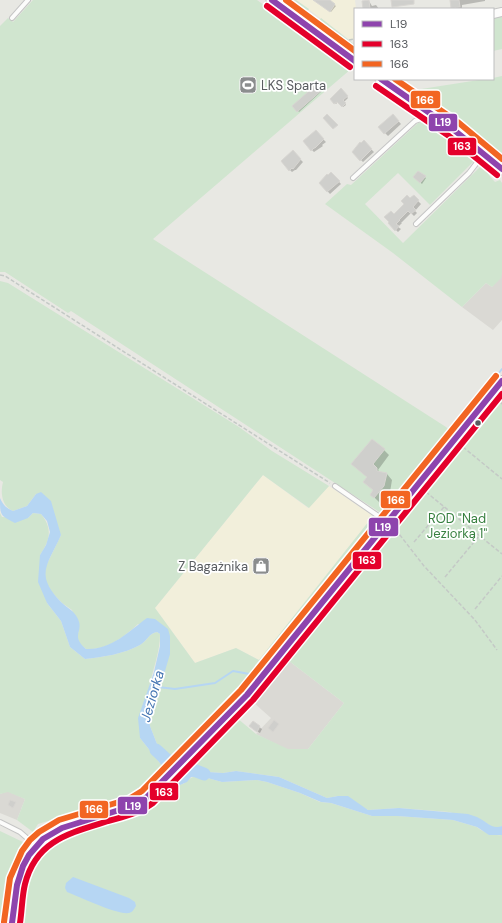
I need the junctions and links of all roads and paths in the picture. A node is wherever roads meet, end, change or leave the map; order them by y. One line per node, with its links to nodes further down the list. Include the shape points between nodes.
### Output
1 (28, 0): 3 (lane)
2 (272, 0): 6 (main road)
3 (12, 18)
4 (354, 39): 5 (path)
5 (337, 42)
6 (354, 59)
7 (382, 80): 8 (main road)
8 (432, 115): 9 (main road); 11 (lane, via 415,121)
9 (484, 154): 10 (main road); 12 (lane, via 469,173)
10 (502, 169)
11 (354, 178)
12 (416, 224)
13 (0, 276): 19 (path, via 4,276)
14 (502, 380): 22 (street)
15 (500, 402): 16 (path)
16 (502, 404)
17 (463, 447): 18 (path)
18 (502, 479)
19 (335, 486): 22 (lane)
20 (426, 492): 21 (path)
21 (444, 507): 24 (path); 25 (path)
22 (388, 522): 32 (street, via 257,683 147,797 135,804 57,829)
23 (396, 530): 30 (path, via 427,570 475,620)
24 (479, 536): 26 (path); 27 (path)
25 (414, 542)
26 (502, 554)
27 (445, 576)
28 (502, 576): 29 (path)
29 (475, 609)
30 (497, 650)
31 (0, 822): 32 (lane, via 20,832)
32 (36, 846): 33 (street, via 18,882)
33 (12, 923)

